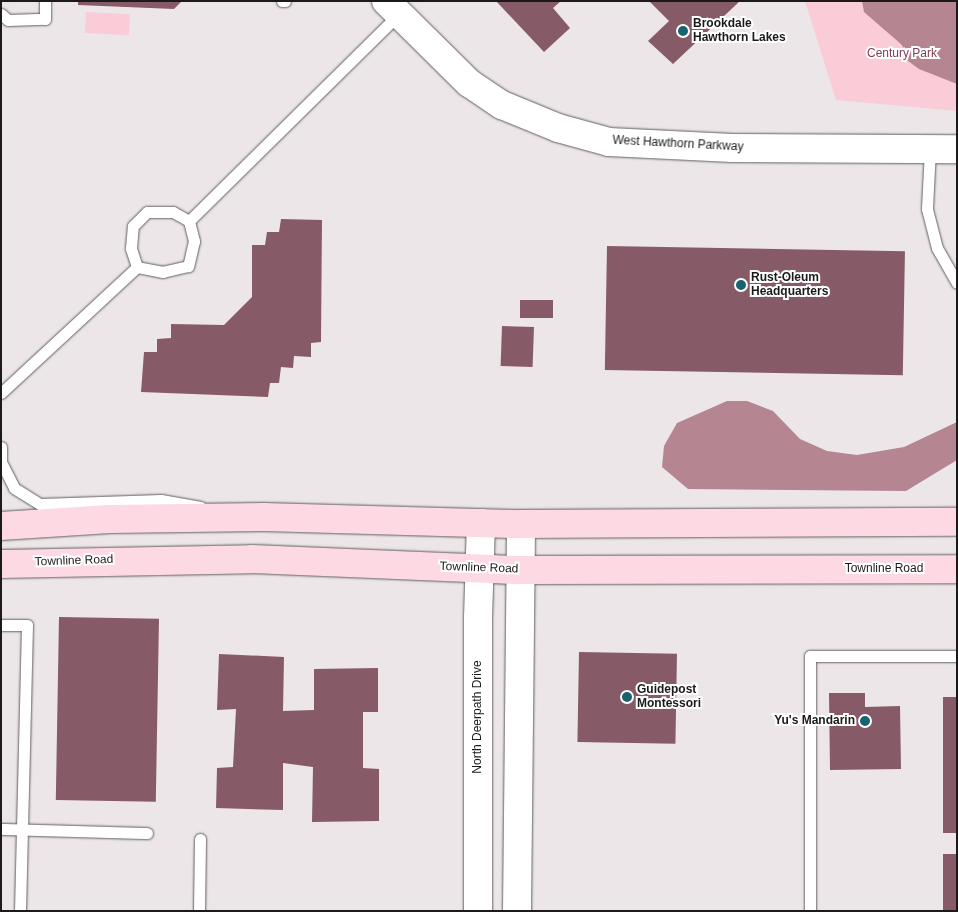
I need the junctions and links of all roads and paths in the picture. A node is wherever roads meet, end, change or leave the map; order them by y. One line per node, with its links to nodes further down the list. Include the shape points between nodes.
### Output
1 (45, 1): 3 (lane, via 45,19 8,20)
2 (393, 8): 4 (street, West Hawthorn Parkway, via 469,83 502,104 558,128 609,142 732,148); 6 (lane)
3 (1, 14)
4 (930, 149): 5 (street, West Hawthorn Parkway); 8 (lane, via 927,209 937,248)
5 (957, 149)
6 (190, 221): 7 (lane, via 194,241 188,266 163,272); 7 (lane, via 173,212 147,212 133,226 131,248)
7 (137, 267): 9 (lane)
8 (957, 283)
9 (1, 393)
10 (1, 447): 11 (lane, via 2,462 14,488 40,504 161,500)
11 (264, 517): 13 (main road); 15 (main road)
12 (957, 522): 14 (main road)
13 (481, 523): 14 (main road); 17 (street, North Deerpath Drive)
14 (521, 524): 19 (street)
15 (1, 526)
16 (1, 564): 17 (main road, Townline Road, via 252,558)
17 (480, 568): 19 (main road, Townline Road); 28 (street, North Deerpath Drive)
18 (957, 569): 19 (main road, Townline Road)
19 (519, 570): 29 (street)
20 (1, 625): 23 (lane, via 27,625)
21 (957, 656): 30 (lane, via 810,656)
22 (1, 830): 23 (lane)
23 (22, 830): 24 (lane); 26 (lane)
24 (147, 833)
25 (200, 839): 27 (lane)
26 (20, 911)
27 (199, 911)
28 (478, 911)
29 (517, 911)
30 (810, 911)

